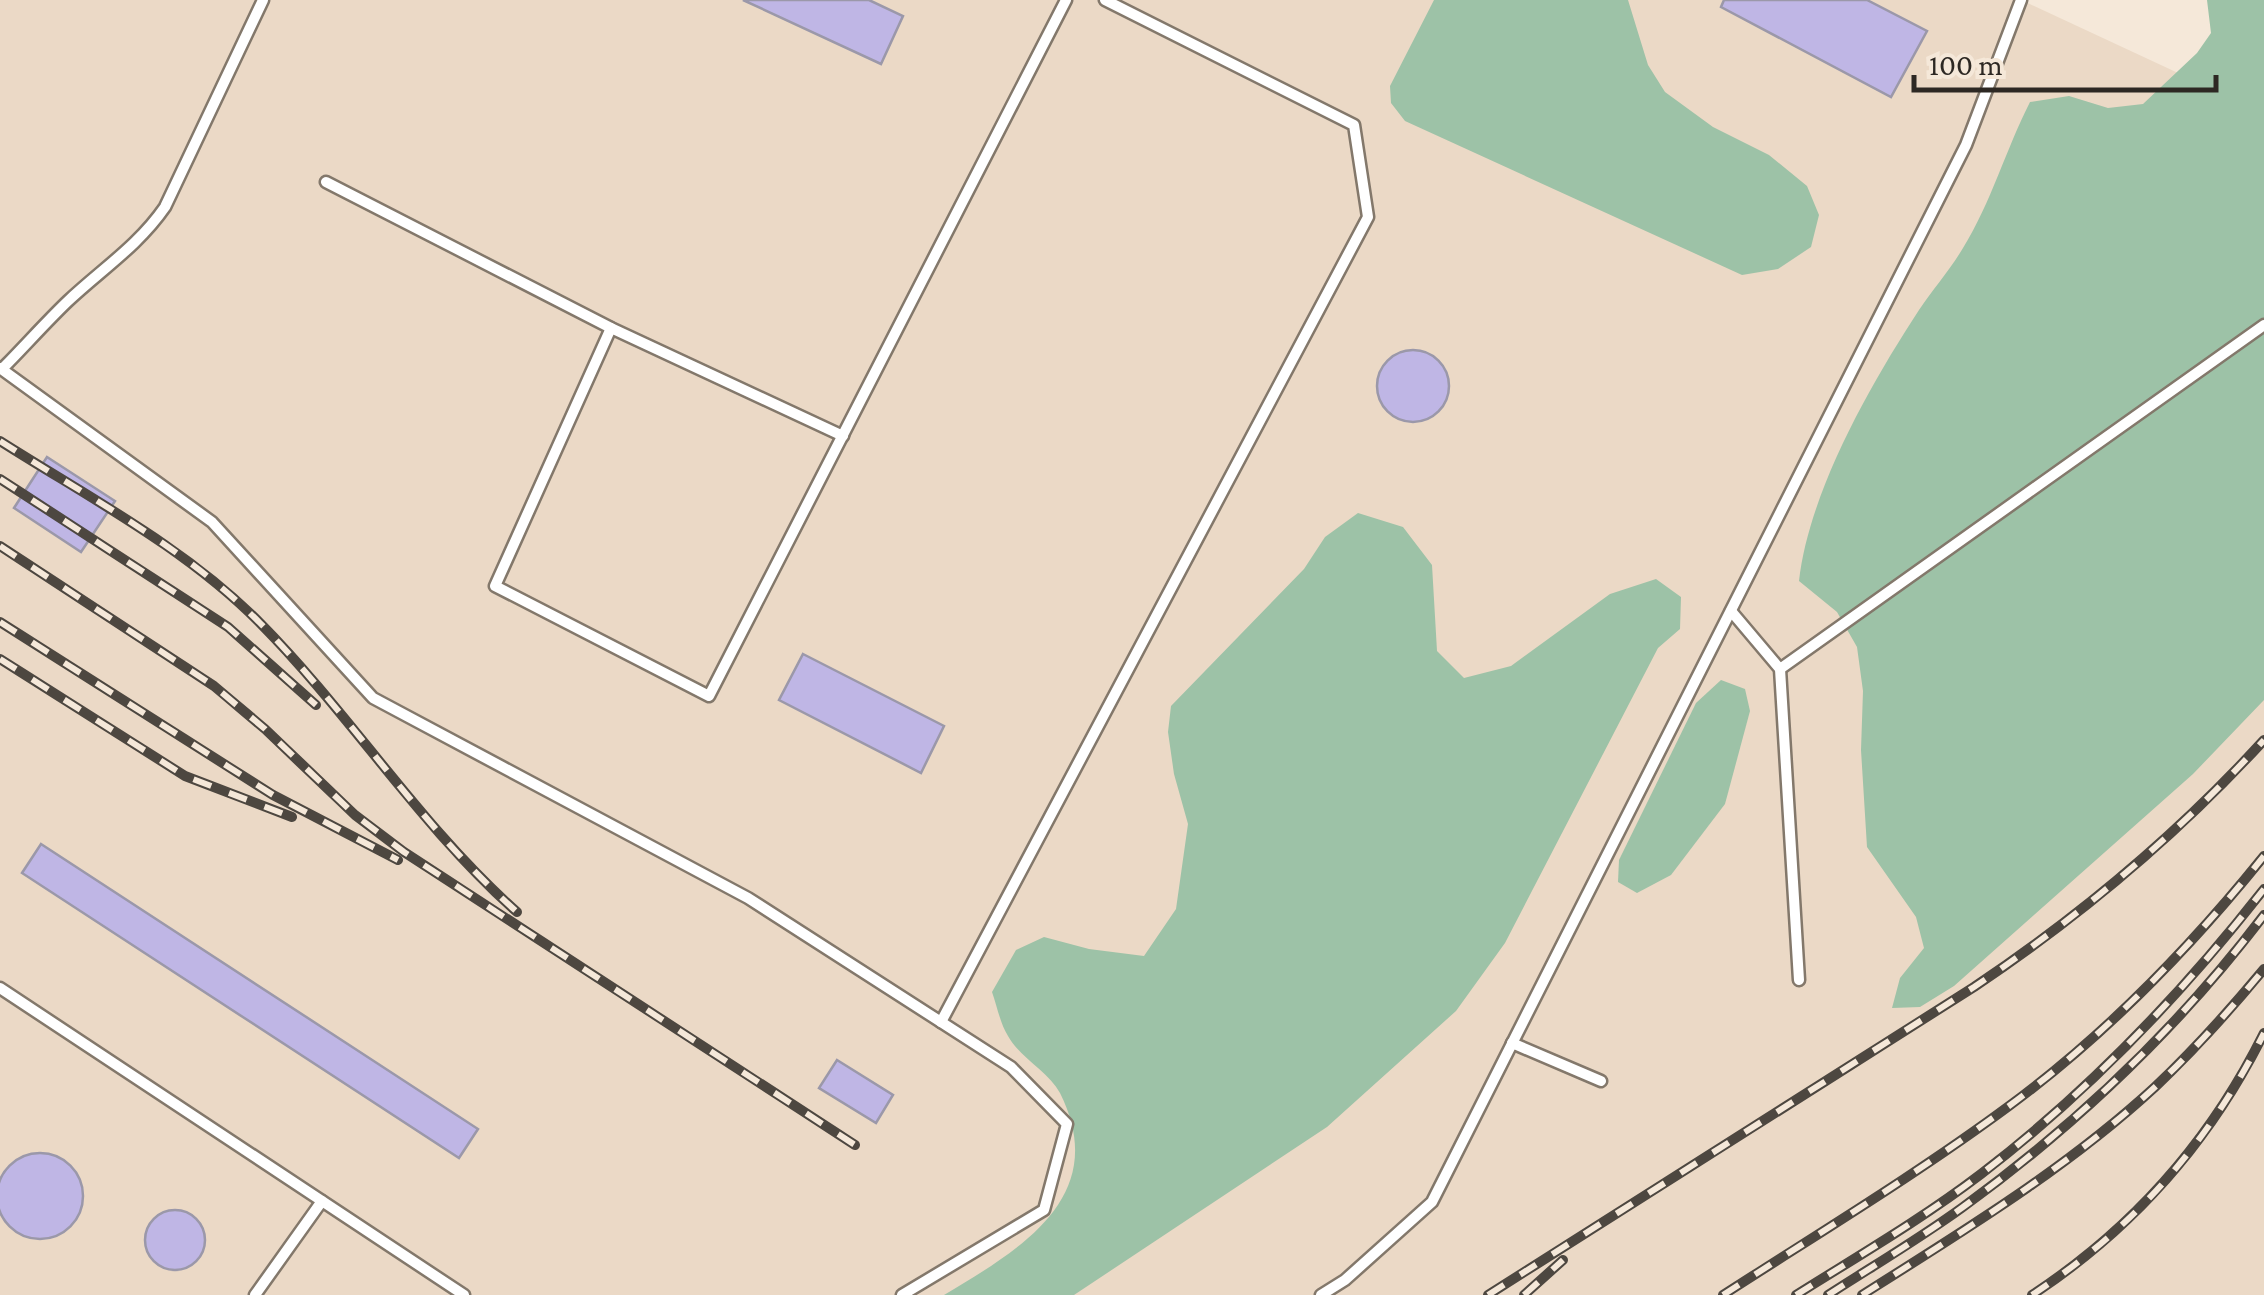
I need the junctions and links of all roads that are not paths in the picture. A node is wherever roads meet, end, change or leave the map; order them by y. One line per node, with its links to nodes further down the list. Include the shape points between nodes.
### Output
1 (262, 0): 8 (lane, via 152,225)
2 (1066, 0): 9 (lane)
3 (1105, 0): 14 (lane, via 1354,125 1368,217)
4 (2020, 0): 10 (lane, via 1966,145)
5 (326, 182): 7 (lane)
6 (2264, 325): 11 (lane)
7 (611, 328): 9 (lane); 9 (lane, via 496,586 710,696)
8 (1, 369): 14 (lane, via 212,522 374,698 748,898)
9 (843, 436)
10 (1730, 611): 11 (lane); 15 (lane)
11 (1780, 669): 12 (lane)
12 (1799, 980)
13 (0, 988): 17 (lane)
14 (941, 1022): 20 (lane, via 1010,1067 1067,1124 1044,1210)
15 (1512, 1043): 16 (lane); 21 (lane, via 1432,1202)
16 (1602, 1082)
17 (322, 1201): 18 (lane); 19 (lane)
18 (255, 1295)
19 (464, 1295)
20 (902, 1295)
21 (1322, 1295)

